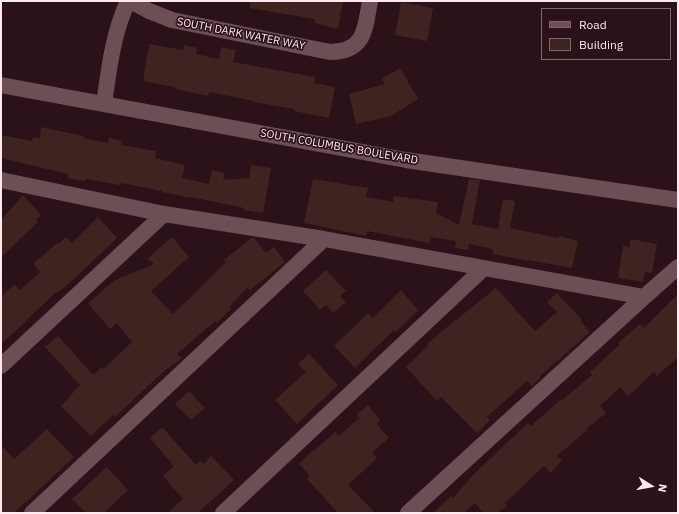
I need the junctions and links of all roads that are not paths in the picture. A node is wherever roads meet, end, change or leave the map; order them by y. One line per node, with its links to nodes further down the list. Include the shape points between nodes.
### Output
1 (130, 1): 2 (street, SOUTH DARK WATER WAY, via 172,20 330,52 357,51 366,25); 4 (street, via 115,38)
2 (370, 1)
3 (1, 85): 4 (street, SOUTH COLUMBUS BOULEVARD)
4 (104, 104): 6 (street, SOUTH COLUMBUS BOULEVARD, via 406,160)
5 (1, 180): 7 (street)
6 (678, 200)
7 (164, 214): 8 (street); 12 (street)
8 (324, 239): 10 (street); 13 (street)
9 (678, 267): 11 (street)
10 (484, 268): 11 (street); 14 (street)
11 (644, 297): 15 (street)
12 (1, 366)
13 (36, 511)
14 (223, 513)
15 (408, 513)

